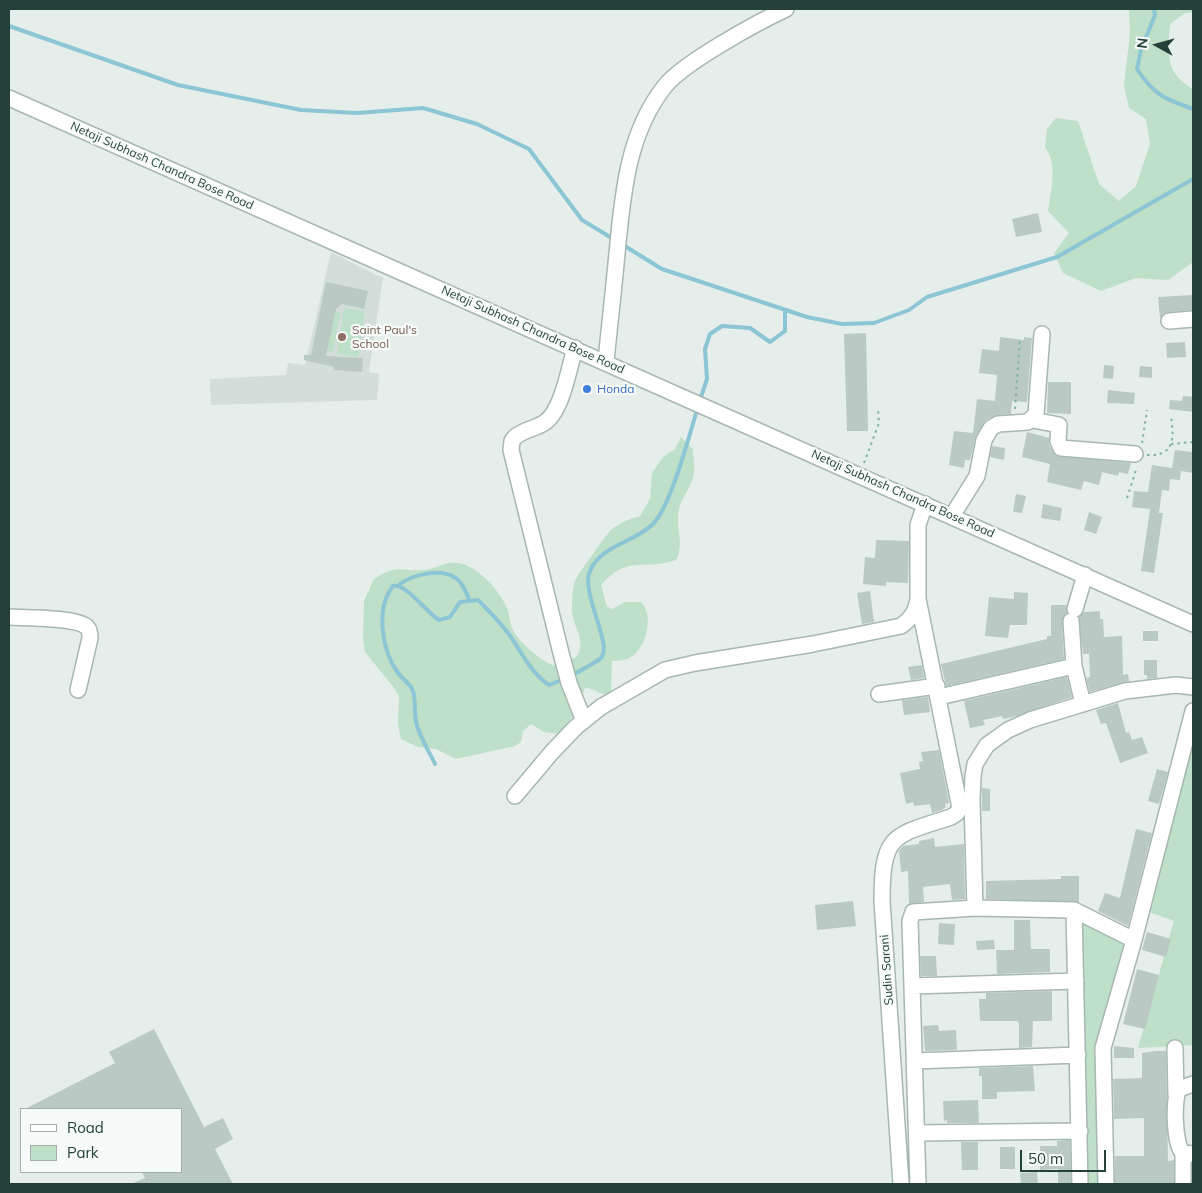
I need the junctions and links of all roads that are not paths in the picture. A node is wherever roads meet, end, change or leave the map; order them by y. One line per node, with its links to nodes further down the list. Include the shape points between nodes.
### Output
1 (786, 9): 7 (street, via 680,71 665,86 637,138 621,216)
2 (9, 98): 6 (street, Netaji Subhash Chandra Bose Road)
3 (1193, 319): 4 (street)
4 (1169, 321)
5 (1042, 334): 8 (street, via 1038,403)
6 (575, 348): 7 (street, Netaji Subhash Chandra Bose Road); 25 (street, via 555,411 545,423 515,436 511,450 568,676)
7 (606, 362): 10 (street, Netaji Subhash Chandra Bose Road)
8 (1033, 420): 9 (street, via 1059,425 1061,448); 11 (street, via 998,424 991,428 984,440 977,476)
9 (1135, 454)
10 (925, 504): 11 (street, Netaji Subhash Chandra Bose Road); 13 (street, via 918,525)
11 (952, 516): 12 (street, Netaji Subhash Chandra Bose Road)
12 (1085, 575): 16 (street, Netaji Subhash Chandra Bose Road); 18 (street, via 1073,615)
13 (918, 599): 15 (street); 17 (street, via 916,610)
14 (9, 617): 20 (street, via 86,626 90,638)
15 (923, 622): 17 (street); 21 (street)
16 (1193, 624)
17 (901, 626): 25 (street, via 665,670 601,707)
18 (1074, 666): 21 (street); 23 (street)
19 (1193, 687): 23 (street, via 1176,685 1125,691)
20 (78, 690)
21 (938, 692): 22 (street); 41 (street, Sudin Sarani, via 959,810 954,816 900,834 887,851 884,864 882,901)
22 (879, 694)
23 (1083, 704): 27 (street, via 1008,730 980,753 973,776 972,800)
24 (1193, 711): 29 (street)
25 (584, 721): 26 (street, via 552,752)
26 (515, 796)
27 (975, 908): 28 (street); 31 (street, via 913,912 910,921)
28 (1074, 910): 29 (street); 30 (street)
29 (1134, 940): 44 (street, via 1103,1048)
30 (1076, 981): 31 (street); 33 (street)
31 (912, 986): 34 (street)
32 (1175, 1048): 36 (street, via 1169,1069)
33 (1078, 1055): 34 (street); 37 (street)
34 (915, 1061): 38 (street)
35 (1193, 1084): 36 (street, via 1182,1086)
36 (1172, 1101): 39 (street, via 1170,1138)
37 (1080, 1131): 38 (street); 43 (street)
38 (917, 1133): 42 (street)
39 (1188, 1153): 40 (street)
40 (1180, 1179)
41 (902, 1184)
42 (918, 1184)
43 (1080, 1184)
44 (1106, 1184)

